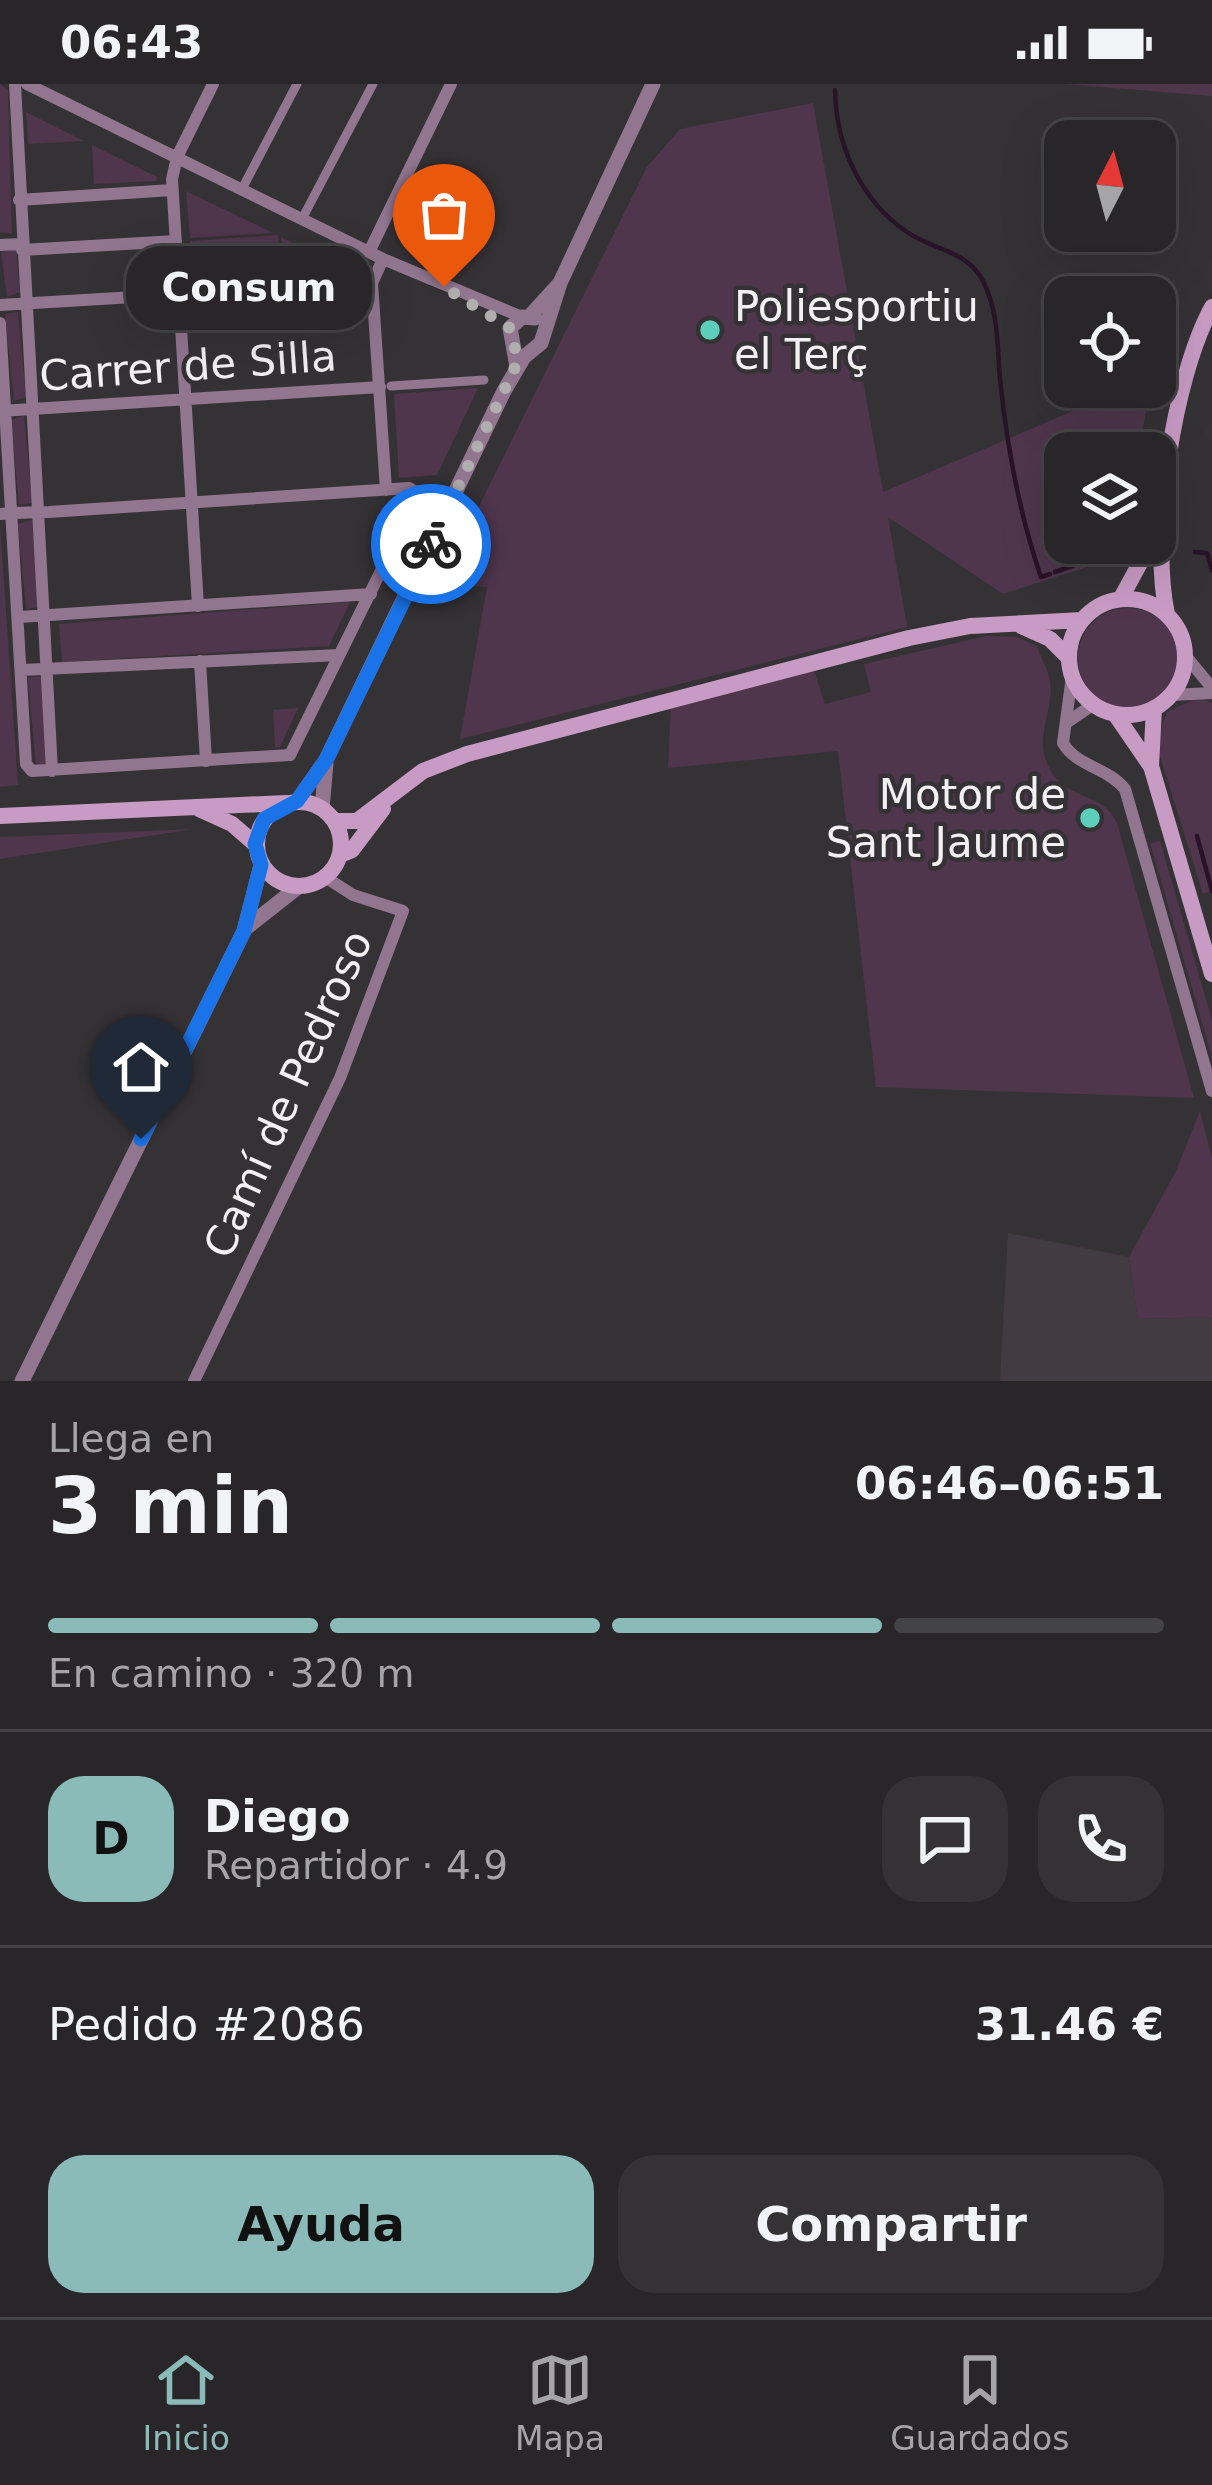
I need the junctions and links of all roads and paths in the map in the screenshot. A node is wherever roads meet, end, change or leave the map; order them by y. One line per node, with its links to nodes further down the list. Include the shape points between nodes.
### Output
1 (15, 84): 11 (street)
2 (27, 84): 8 (street)
3 (213, 84): 8 (street)
4 (297, 84): 10 (street)
5 (373, 84): 12 (street)
6 (451, 84): 16 (street)
7 (653, 84): 19 (street)
8 (177, 157): 9 (street); 10 (street)
9 (172, 190): 11 (street); 13 (street)
10 (242, 190): 12 (street)
11 (20, 200): 15 (street)
12 (302, 219): 16 (street)
13 (176, 241): 15 (street); 20 (street)
14 (0, 245): 15 (street)
15 (22, 247): 21 (street)
16 (369, 252): 17 (street)
17 (383, 259): 18 (street); 24 (street)
18 (372, 283): 20 (street); 30 (street)
19 (560, 283): 24 (street); 26 (street)
20 (179, 293): 21 (street); 31 (street)
21 (25, 303): 22 (street); 32 (street)
22 (0, 305)
23 (1212, 307): 34 (main road, via 1189,362)
24 (520, 320): 26 (street, via 538,320); 27 (street)
25 (0, 323): 33 (street)
26 (540, 340): 27 (street); 28 (street)
27 (517, 347): 28 (street)
28 (514, 376): 61 (street)
29 (484, 380): 30 (street, Carrer de Silla)
30 (386, 387): 31 (street, Carrer de Silla); 35 (street)
31 (186, 400): 32 (street, Carrer de Silla); 36 (street)
32 (32, 410): 33 (street, Carrer de Silla); 37 (street)
33 (3, 411): 38 (street)
34 (1176, 432)
35 (386, 490): 36 (street); 41 (street, via 414,489 418,497)
36 (192, 503): 37 (street); 43 (street)
37 (38, 512): 38 (street); 45 (street)
38 (7, 514): 46 (street)
39 (1140, 564): 42 (main road)
40 (1162, 564): 44 (main road)
41 (371, 594): 43 (street); 49 (street)
42 (1121, 598): 44 (main road); 47 (main road)
43 (198, 606): 45 (street)
44 (1167, 614): 50 (main road)
45 (45, 616): 46 (street); 53 (street)
46 (19, 617): 54 (street)
47 (1082, 620): 48 (main road); 52 (main road)
48 (1004, 624): 52 (main road, via 1042,634); 65 (main road, via 909,638 467,754 423,770)
49 (340, 655): 51 (street); 62 (street, via 293,751)
50 (1185, 655): 55 (street); 56 (main road)
51 (200, 661): 53 (street); 62 (street)
52 (1071, 667): 57 (main road); 60 (street)
53 (48, 668): 54 (street); 64 (street)
54 (22, 670): 64 (street, via 26,764)
55 (1212, 691): 56 (street)
56 (1172, 694): 58 (main road)
57 (1094, 704): 59 (main road); 60 (street)
58 (1154, 708): 59 (main road); 63 (main road)
59 (1115, 714): 63 (main road)
60 (1065, 724): 77 (street, via 1067,751 1126,789)
61 (326, 760): 66 (street); 68 (street)
62 (206, 761): 64 (street)
63 (1150, 766): 76 (main road)
64 (52, 771)
65 (392, 796): 68 (main road, via 357,821); 71 (main road)
66 (291, 802): 67 (main road); 68 (main road); 70 (main road, via 264,819)
67 (192, 807): 69 (main road); 70 (main road)
68 (328, 815): 71 (main road)
69 (0, 816)
70 (255, 844): 72 (main road)
71 (340, 855): 73 (main road)
72 (261, 865): 74 (main road); 75 (street)
73 (325, 877): 74 (main road); 79 (street, Camí de Pedroso, via 353,896 403,911 340,1078)
74 (298, 886): 75 (street)
75 (244, 931): 78 (street)
76 (1212, 974)
77 (1212, 1091)
78 (22, 1381)
79 (194, 1381)

